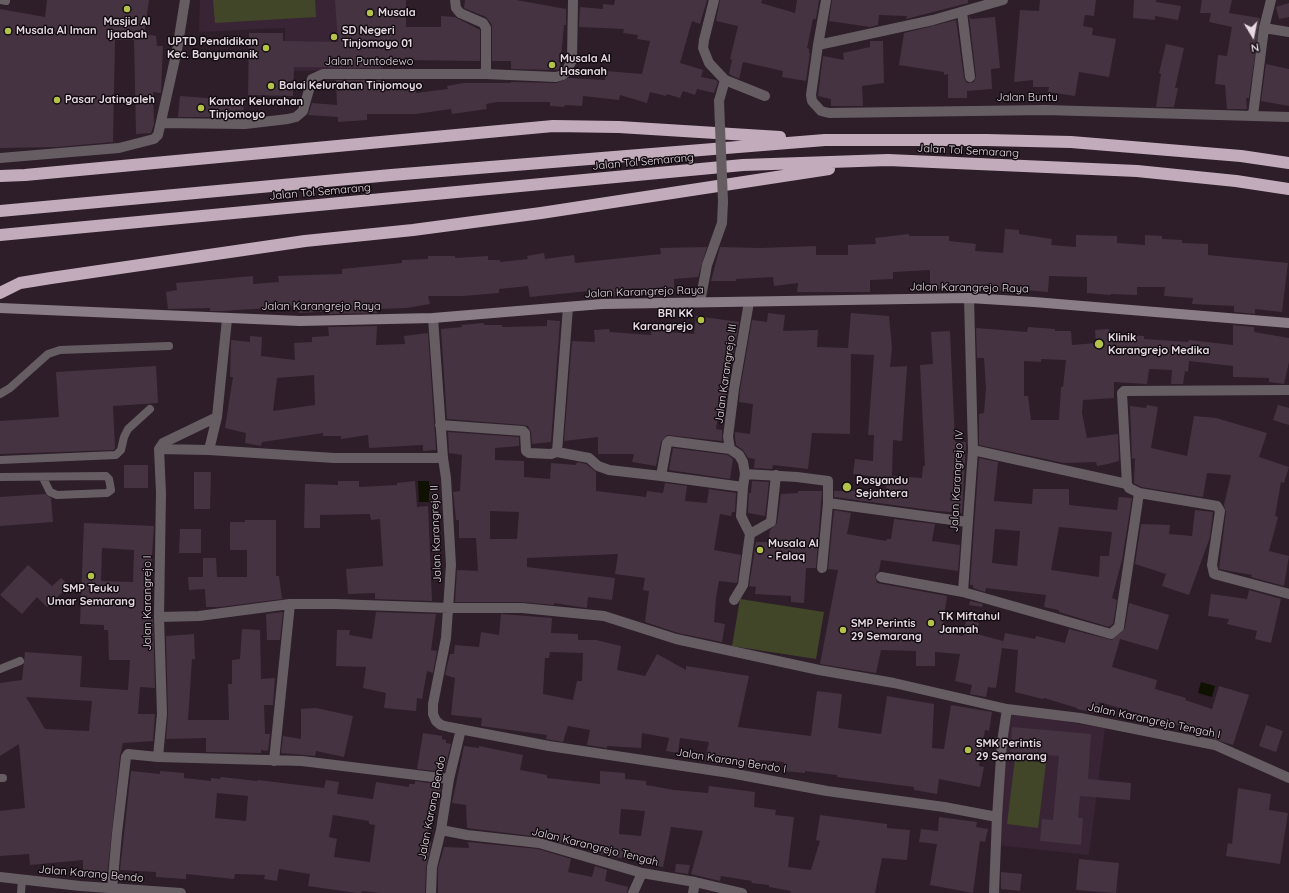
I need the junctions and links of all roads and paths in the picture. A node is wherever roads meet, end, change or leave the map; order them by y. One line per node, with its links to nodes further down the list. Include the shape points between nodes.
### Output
1 (185, 0): 19 (street)
2 (455, 0): 13 (street, via 460,13 483,23 486,28)
3 (573, 0): 13 (street, Jalan Puntodewo, via 572,60 563,75 550,77)
4 (714, 0): 15 (street, via 703,48 709,63)
5 (826, 0): 12 (street)
6 (1003, 0): 8 (street)
7 (1271, 0): 10 (street)
8 (990, 2): 9 (street)
9 (962, 12): 12 (street); 14 (street)
10 (1264, 28): 11 (street); 17 (street)
11 (1289, 32)
12 (818, 44): 17 (street, Jalan Buntu, via 811,95 812,101 821,111 1045,110)
13 (486, 74): 19 (street, Jalan Puntodewo, via 323,74 312,79 300,114 288,119 245,124)
14 (970, 77)
15 (725, 80): 16 (street); 30 (street, bridge, via 719,101 723,219 707,265)
16 (765, 96)
17 (1253, 115): 18 (street, Jalan Buntu)
18 (1289, 117)
19 (161, 124): 21 (street, via 157,137 149,142 119,148)
20 (825, 140): 23 (highway, Jalan Tol Semarang, via 1070,142 1241,156); 24 (highway, via 619,127 553,126); 26 (highway, Jalan Tol Semarang, via 391,175)
21 (0, 158)
22 (888, 160): 25 (highway, Jalan Tol Semarang, via 1137,171); 27 (highway, Jalan Tol Semarang, via 743,165); 28 (highway, via 541,213 305,242 51,278 20,283)
23 (1289, 163)
24 (0, 176)
25 (1289, 189)
26 (0, 211)
27 (0, 235)
28 (0, 293)
29 (969, 298): 31 (main road, Jalan Karangrejo Raya); 36 (main road, Jalan Karangrejo Raya); 46 (street, Jalan Karangrejo IV)
30 (700, 302): 31 (main road, Jalan Karangrejo Raya); 32 (main road, Jalan Karangrejo Raya)
31 (749, 302): 45 (street, Jalan Karangrejo III, via 728,437)
32 (568, 307): 34 (main road, Jalan Karangrejo Raya); 47 (street)
33 (0, 308): 35 (main road, Jalan Karangrejo Raya)
34 (433, 318): 35 (main road, Jalan Karangrejo Raya, via 300,322); 42 (street, Jalan Karangrejo II)
35 (227, 319): 41 (street)
36 (1289, 323)
37 (169, 346): 39 (lane, via 60,350 48,354)
38 (1289, 390): 55 (street, via 1124,391 1122,393)
39 (0, 394)
40 (150, 409): 49 (lane, via 128,429 121,450 116,455)
41 (217, 417): 43 (street, via 163,443); 44 (street)
42 (440, 424): 47 (street, via 523,431 527,452); 48 (street, Jalan Karangrejo II)
43 (159, 449): 44 (street); 68 (street, Jalan Karangrejo I)
44 (209, 450): 48 (street, via 334,458)
45 (730, 450): 50 (street, via 739,455 745,466); 52 (street, via 670,441 667,443)
46 (974, 450): 55 (street); 59 (street, Jalan Karangrejo IV)
47 (556, 452): 52 (street, via 589,458 598,466 609,470)
48 (443, 458): 67 (street, Jalan Karangrejo II, via 451,565)
49 (0, 460)
50 (745, 474): 51 (street); 56 (street)
51 (776, 475): 58 (street, via 827,480); 60 (street, via 771,522)
52 (661, 476): 56 (street)
53 (0, 477): 54 (lane)
54 (43, 478): 54 (lane, via 106,476 110,479 111,490 107,493 56,495 50,492)
55 (1127, 484): 57 (street)
56 (742, 487): 60 (street, via 741,516)
57 (1139, 493): 63 (street, via 1119,627 1114,633); 64 (street, via 1219,508 1212,568 1214,574)
58 (828, 503): 59 (street); 61 (street)
59 (967, 522): 63 (street, Jalan Karangrejo IV)
60 (750, 534): 65 (street, via 743,585)
61 (822, 568)
62 (881, 577): 63 (street)
63 (963, 592)
64 (1289, 594)
65 (734, 600)
66 (290, 604): 67 (street, Jalan Karangrejo Tengah I); 68 (street, Jalan Karangrejo Tengah I, via 199,616); 74 (street)
67 (449, 608): 71 (street, Jalan Karangrejo Tengah I, via 522,608 604,616 676,639 819,670 894,683); 72 (street, Jalan Karangrejo II, via 433,714 441,725)
68 (159, 617): 73 (street, Jalan Karangrejo I, via 162,714)
69 (20, 661): 70 (lane)
70 (0, 668)
71 (1007, 709): 75 (street, Jalan Karangrejo Tengah I, via 1080,718 1215,745); 77 (street)
72 (461, 729): 76 (street, Jalan Karang Bendo); 77 (street, Jalan Karang Bendo I, via 549,746 730,772 827,791)
73 (158, 757): 74 (street); 83 (street, via 128,754 126,757)
74 (274, 761): 76 (street, via 302,761)
75 (1289, 778)
76 (449, 779): 78 (street, Jalan Karang Bendo)
77 (997, 817): 90 (street)
78 (442, 830): 79 (street, Jalan Karangrejo Tengah, via 539,843); 86 (street, Jalan Karang Bendo, via 432,867)
79 (642, 873): 82 (street, Jalan Karangrejo Tengah); 87 (street)
80 (0, 877): 81 (street, Jalan Karang Bendo)
81 (22, 880): 83 (street, Jalan Karang Bendo); 84 (lane)
82 (695, 882): 88 (street); 89 (street, Jalan Karangrejo Tengah)
83 (112, 889): 85 (street, Jalan Karang Bendo)
84 (21, 893)
85 (181, 893)
86 (431, 893)
87 (633, 893)
88 (693, 893)
89 (742, 893)
90 (994, 893)

